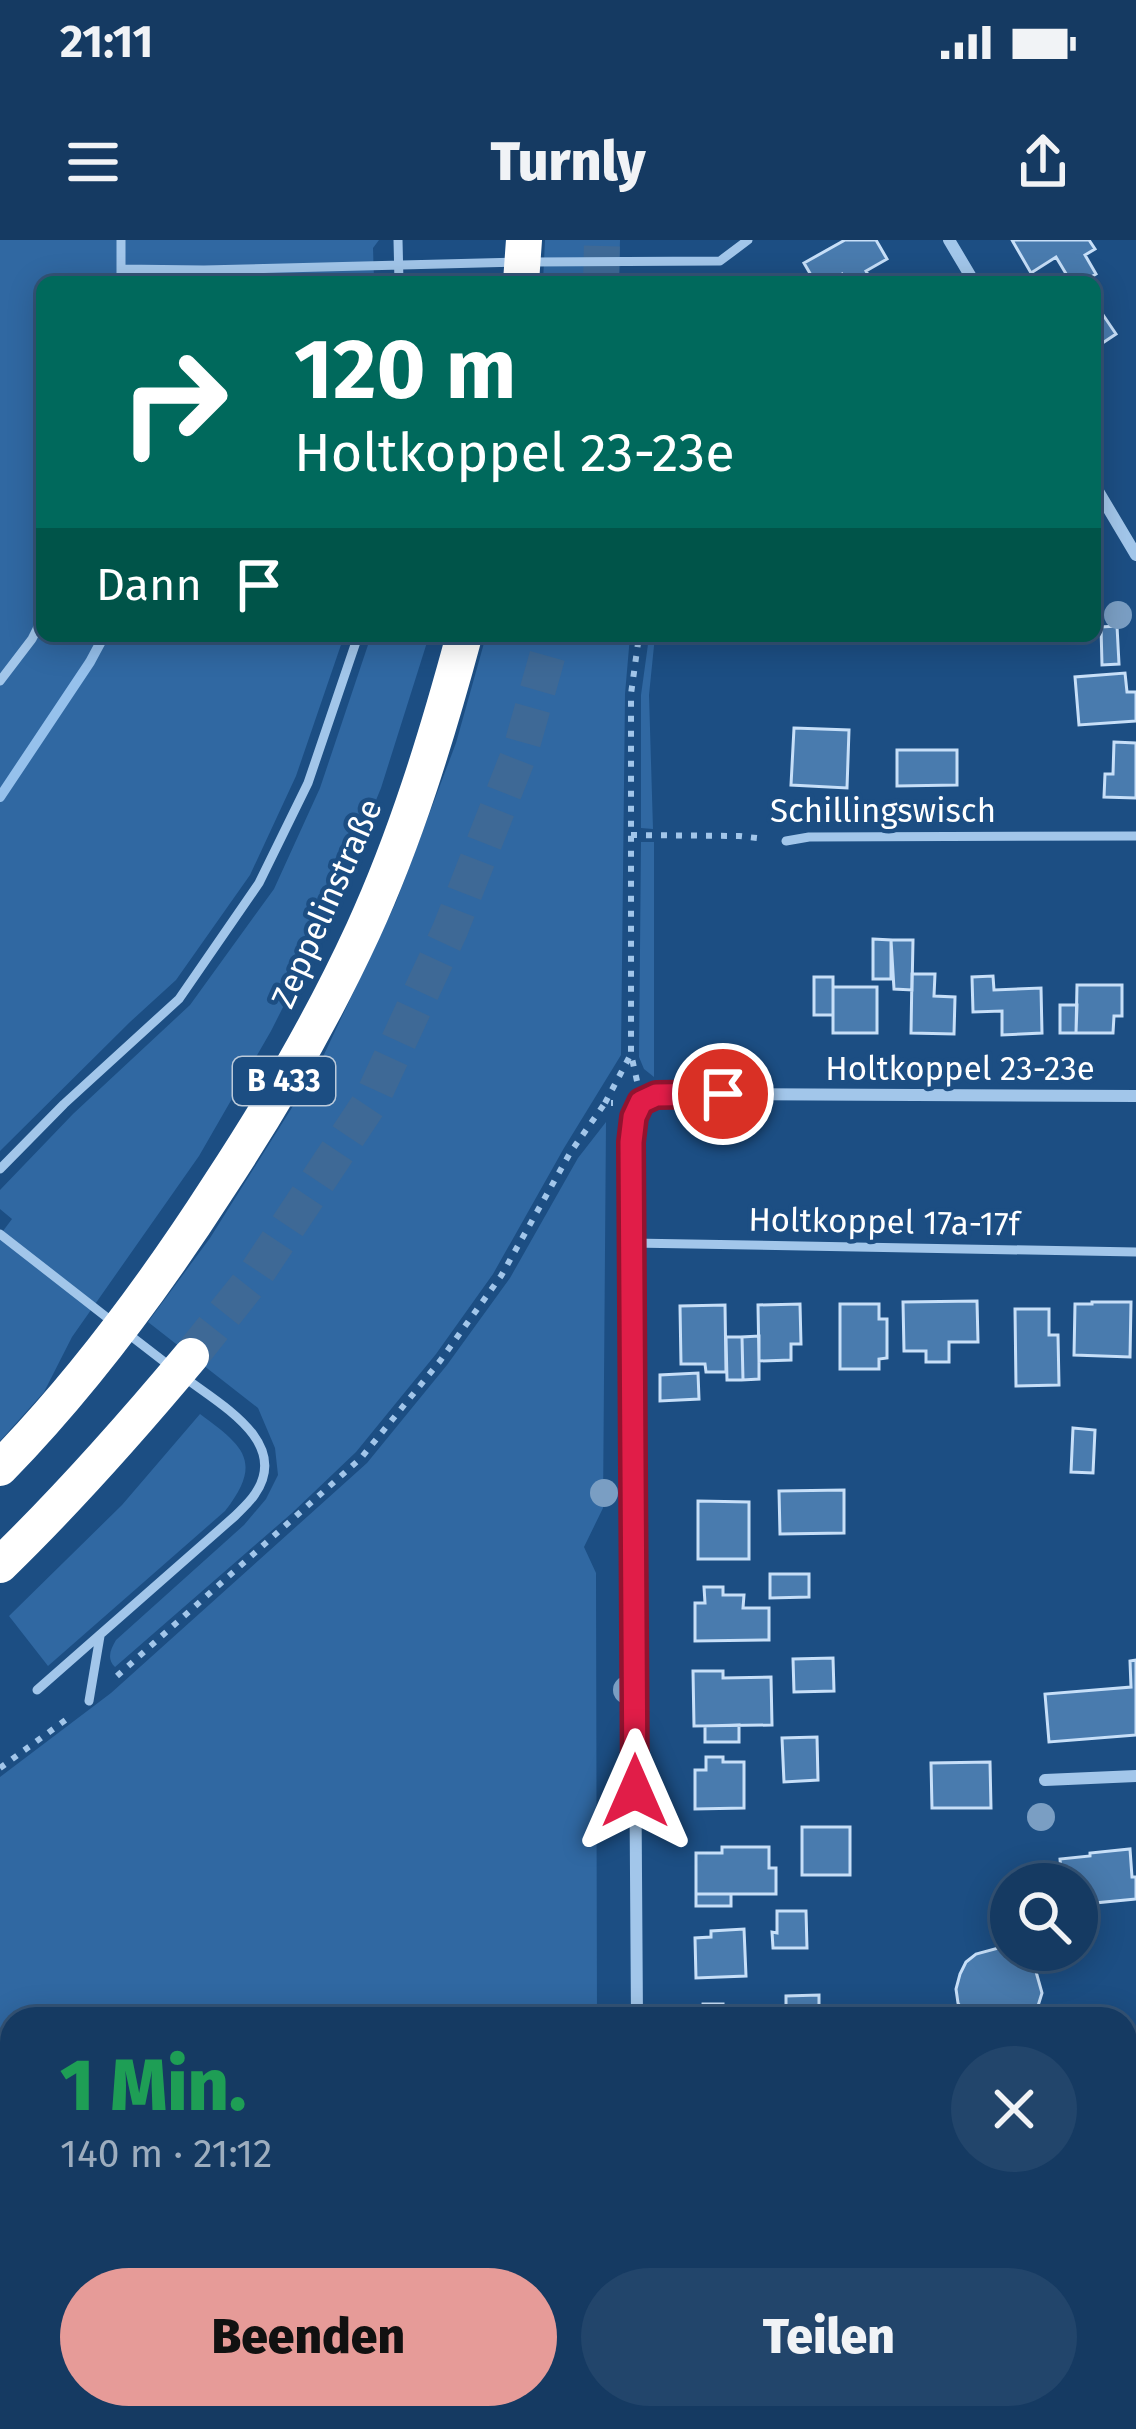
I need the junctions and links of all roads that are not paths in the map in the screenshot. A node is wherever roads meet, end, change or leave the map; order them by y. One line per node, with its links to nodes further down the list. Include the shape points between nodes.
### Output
1 (121, 240): 7 (lane)
2 (398, 240): 6 (lane)
3 (524, 240): 9 (highway)
4 (748, 240): 6 (lane, via 720,261)
5 (950, 240): 10 (street)
6 (398, 265): 7 (lane); 8 (lane)
7 (121, 276)
8 (399, 276)
9 (521, 276)
10 (971, 276)
11 (1101, 496): 12 (street)
12 (1136, 555)
13 (36, 630): 16 (lane)
14 (356, 642): 20 (lane, via 308,783 259,883 179,999)
15 (462, 642): 25 (highway, Zeppelinstraße / B 433, via 405,828 304,1047 166,1269 103,1354)
16 (0, 681)
17 (1136, 836): 18 (lane, Schillingswisch)
18 (786, 841)
19 (1136, 1096): 22 (street, Holtkoppel 23-23e, via 656,1095 634,1117)
20 (0, 1169)
21 (0, 1234): 27 (lane, via 246,1425 263,1449 266,1470 256,1493)
22 (632, 1243): 23 (lane, Holtkoppel 17a-17f); 32 (street)
23 (1136, 1252)
24 (191, 1356): 26 (highway)
25 (0, 1468)
26 (0, 1565)
27 (100, 1636): 28 (lane); 29 (lane)
28 (37, 1690)
29 (89, 1701)
30 (1136, 1776): 31 (street)
31 (1045, 1780)
32 (637, 2007)

